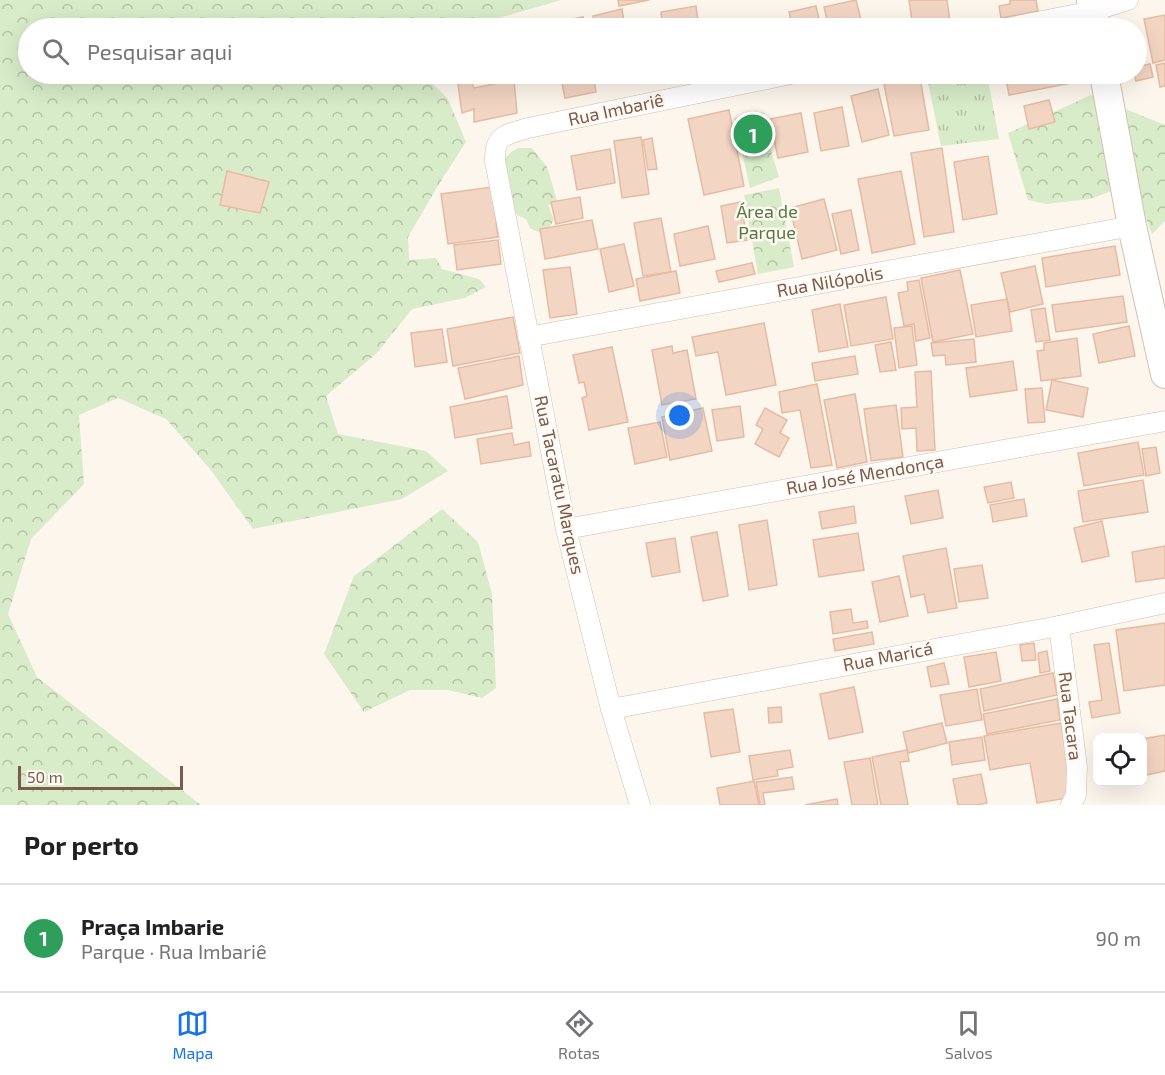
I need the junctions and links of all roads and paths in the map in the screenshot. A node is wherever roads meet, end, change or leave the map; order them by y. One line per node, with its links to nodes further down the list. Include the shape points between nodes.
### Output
1 (1128, 0): 2 (street)
2 (1093, 13): 3 (street)
3 (1064, 18)
4 (742, 84): 6 (street, Rua Imbariê, via 528,128 500,139 495,147)
5 (1106, 84): 7 (street)
6 (495, 161): 8 (street, Rua Tacaratu Marques)
7 (1132, 226): 8 (street, Rua Nilópolis); 9 (street)
8 (528, 338): 11 (street, Rua Tacaratu Marques)
9 (1165, 374)
10 (1165, 421): 11 (street, Rua José Mendonça)
11 (566, 529): 14 (street, Rua Tacaratu Marques)
12 (1165, 603): 13 (street, Rua Maricá)
13 (1059, 626): 14 (street, Rua Maricá); 16 (street, Rua Tacara, via 1077,767 1076,795)
14 (611, 709): 15 (street, Rua Tacaratu Marques)
15 (640, 805)
16 (1071, 805)

